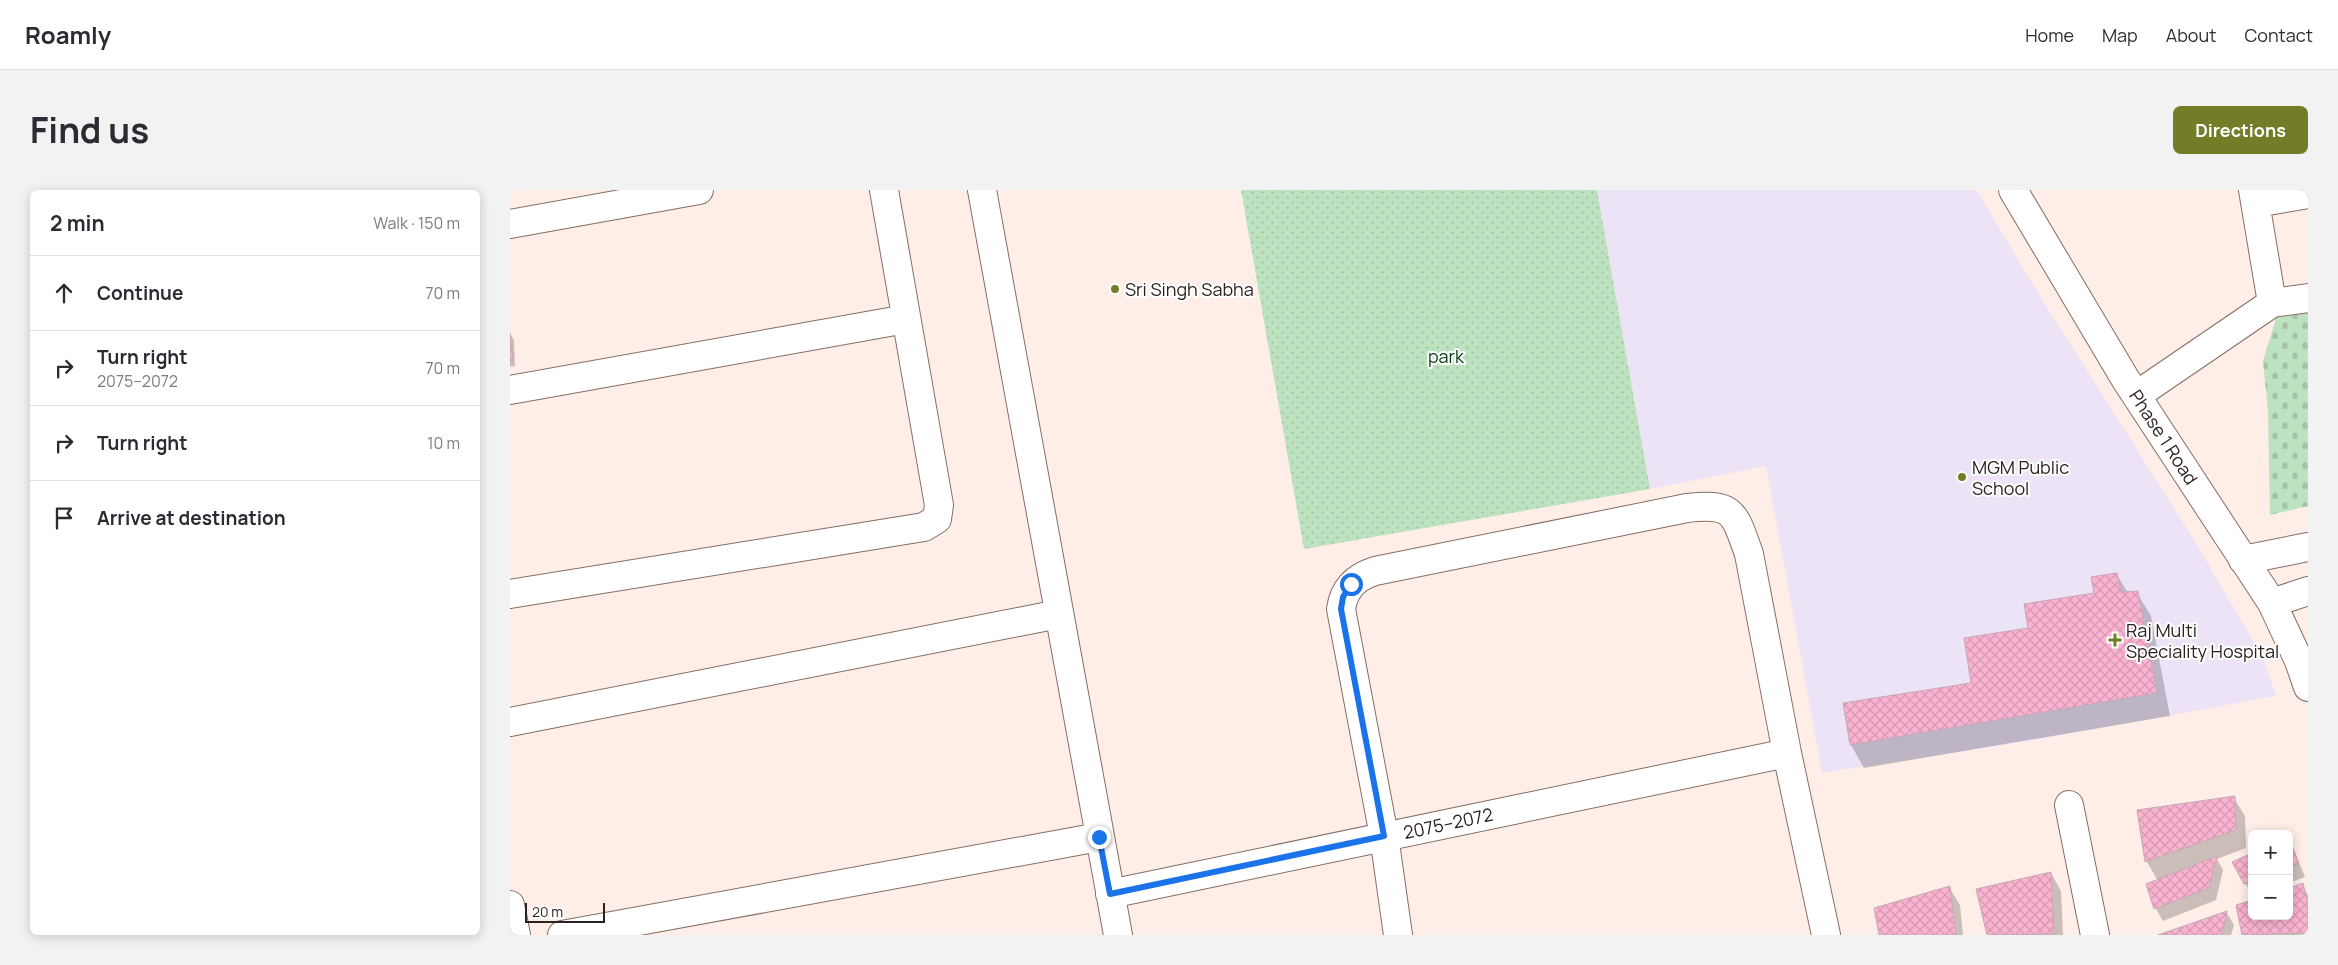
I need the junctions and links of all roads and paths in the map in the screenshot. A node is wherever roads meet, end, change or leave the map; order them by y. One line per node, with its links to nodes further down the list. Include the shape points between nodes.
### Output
1 (699, 190): 7 (street)
2 (884, 190): 10 (street)
3 (2013, 190): 12 (street, Phase 1 Road)
4 (988, 191): 18 (street)
5 (2308, 194): 6 (street)
6 (2254, 197): 9 (street)
7 (510, 224)
8 (2308, 298): 9 (street)
9 (2272, 303): 12 (street)
10 (906, 319): 11 (street); 16 (street, via 939,505 937,519 924,527)
11 (510, 390)
12 (2137, 394): 14 (street, Phase 1 Road)
13 (2308, 547): 14 (street)
14 (2243, 560): 17 (street, Phase 1 Road)
15 (2308, 591): 17 (street)
16 (510, 594)
17 (2272, 603): 19 (street, Phase 1 Road)
18 (1059, 614): 20 (street); 24 (street)
19 (2308, 687)
20 (510, 722)
21 (1787, 753): 23 (street, 2075--2072); 23 (street, via 1749,554 1732,513 1713,505 1687,508 1375,571 1360,576 1351,584 1343,597 1341,609); 31 (street)
22 (2069, 804): 32 (street)
23 (1384, 836): 25 (street, 2075--2072); 30 (street)
24 (1099, 837): 25 (street); 28 (street)
25 (1110, 894): 29 (street)
26 (510, 905): 27 (street)
27 (516, 935)
28 (562, 935)
29 (1118, 935)
30 (1398, 935)
31 (1826, 935)
32 (2095, 935)

